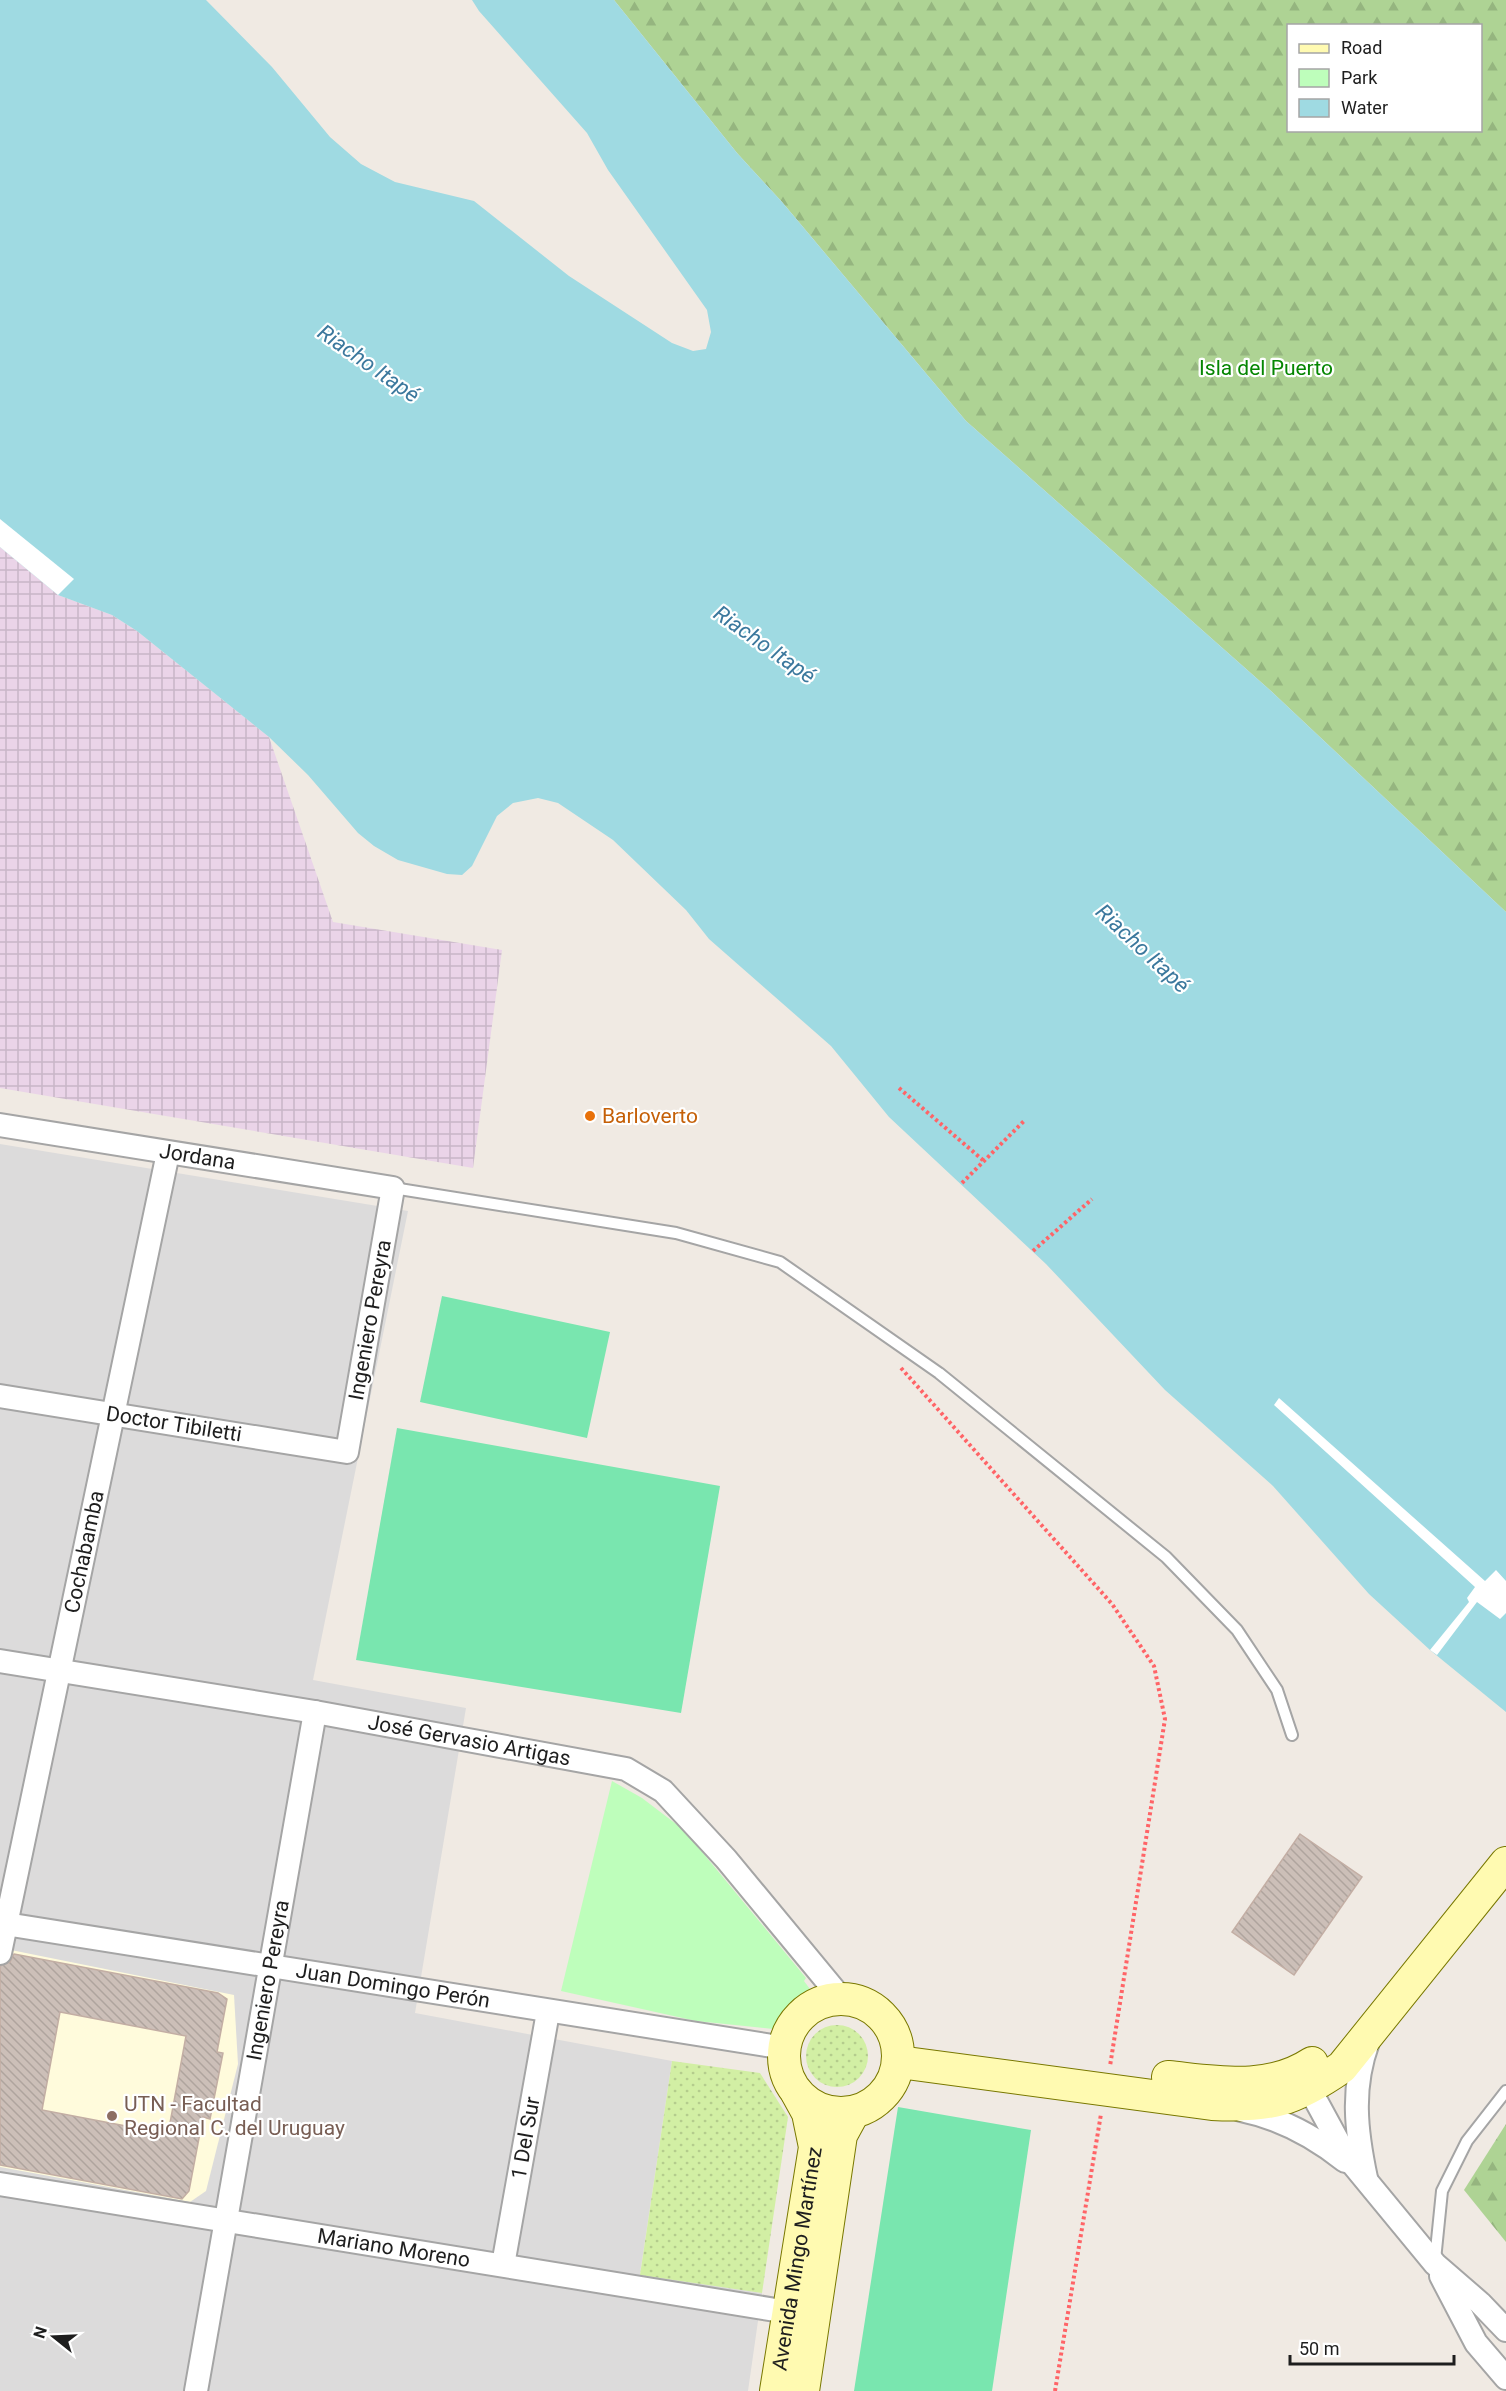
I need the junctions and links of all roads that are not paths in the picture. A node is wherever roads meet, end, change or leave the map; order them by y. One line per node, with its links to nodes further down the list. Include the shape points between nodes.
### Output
1 (0, 1125): 2 (street, Jordana)
2 (168, 1153): 3 (street, Jordana); 5 (street, Cochabamba)
3 (393, 1188): 6 (street, Ingeniero Pereyra); 10 (lane, via 676,1233 780,1262 939,1373 1166,1557 1237,1630 1277,1690)
4 (0, 1396): 5 (street, Doctor Tibiletti)
5 (113, 1414): 6 (street, Doctor Tibiletti); 8 (street, Cochabamba)
6 (347, 1452)
7 (0, 1661): 8 (street, José Gervasio Artigas)
8 (59, 1670): 9 (street, José Gervasio Artigas); 12 (street, Cochabamba)
9 (315, 1712): 14 (street, Ingeniero Pereyra); 15 (street, José Gervasio Artigas, via 626,1769 663,1791 726,1859)
10 (1292, 1735)
11 (1506, 1863): 17 (main road)
12 (3, 1923): 13 (street, Cochabamba); 14 (street, Juan Domingo Perón)
13 (0, 1953)
14 (271, 1966): 16 (street, Juan Domingo Perón); 28 (street, Ingeniero Pereyra)
15 (841, 1998): 18 (main road, via 810,2008 789,2032); 19 (main road, via 877,2011 890,2025)
16 (548, 2012): 18 (street, Juan Domingo Perón); 30 (street, 1 Del Sur)
17 (1377, 2024): 21 (main road, via 1342,2067); 26 (street, via 1361,2062 1356,2103)
18 (785, 2048): 23 (main road, via 784,2064)
19 (898, 2052): 20 (main road); 25 (main road, via 894,2079 885,2095)
20 (1107, 2080): 21 (main road, via 1247,2084); 24 (main road)
21 (1305, 2080): 24 (main road, via 1277,2102); 26 (street, via 1346,2156)
22 (1506, 2091): 29 (lane, via 1467,2141 1442,2190)
23 (797, 2094): 25 (main road, via 823,2111); 31 (main road, Avenida Mingo Martínez, via 808,2113 814,2147)
24 (1207, 2103): 26 (street, via 1261,2114 1299,2129)
25 (853, 2113): 36 (main road, Avenida Mingo Martínez, via 841,2135)
26 (1363, 2177): 29 (street)
27 (0, 2184): 28 (street, Mariano Moreno)
28 (225, 2219): 30 (street, Mariano Moreno); 34 (street, Ingeniero Pereyra)
29 (1435, 2264): 32 (street); 33 (street, via 1476,2343)
30 (503, 2265): 31 (street, Mariano Moreno)
31 (788, 2312): 35 (main road, Avenida Mingo Martínez)
32 (1506, 2330)
33 (1506, 2378)
34 (196, 2391)
35 (777, 2391)
36 (803, 2391)

